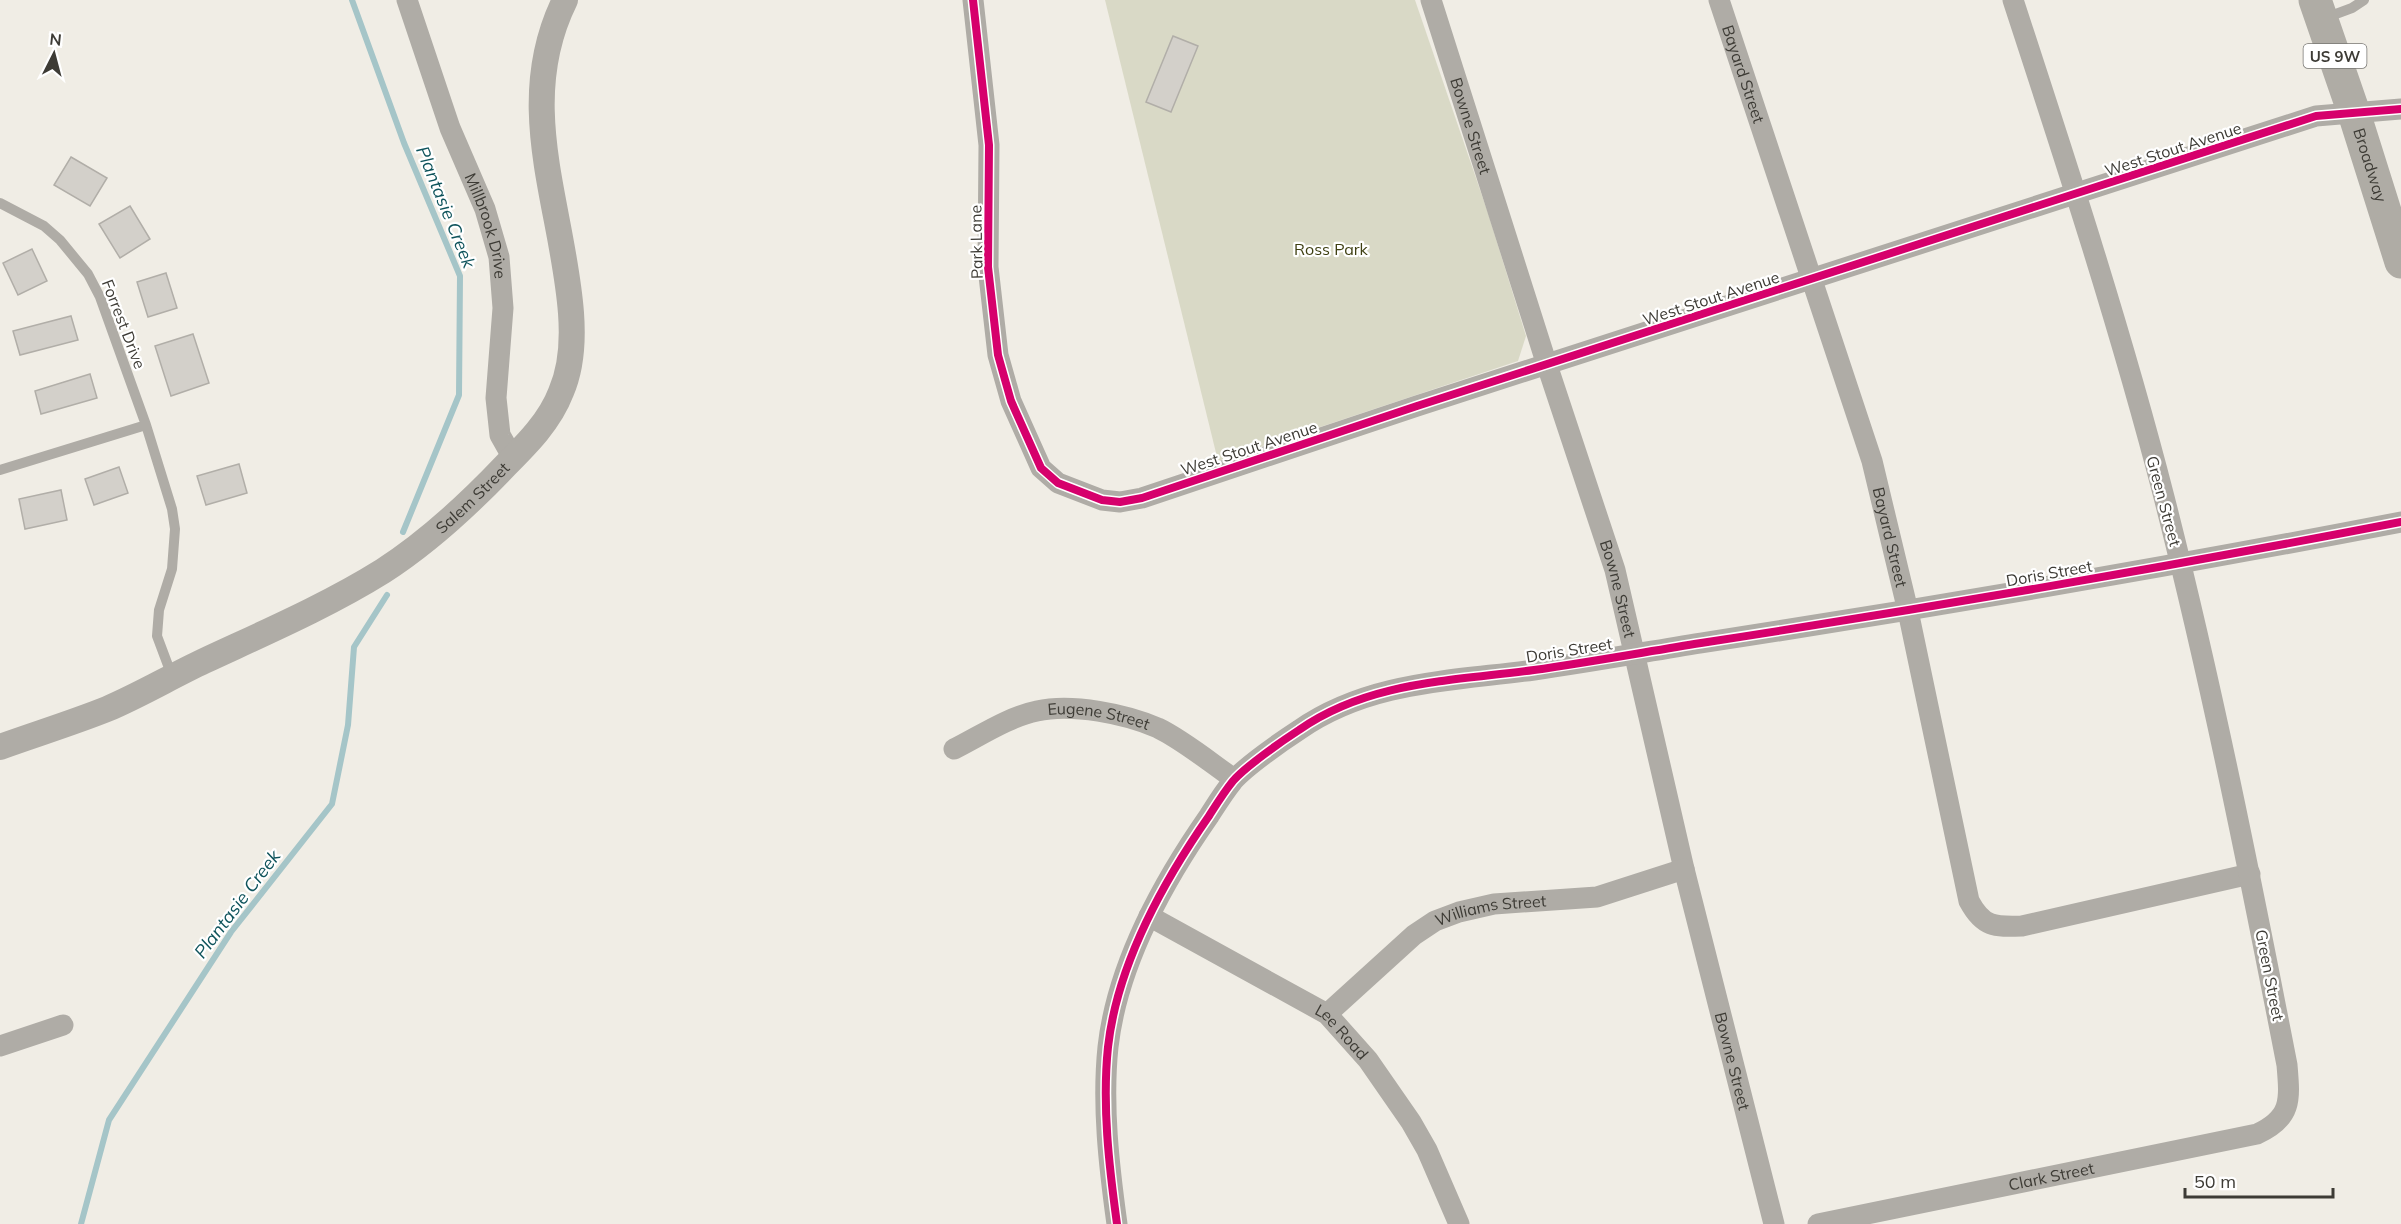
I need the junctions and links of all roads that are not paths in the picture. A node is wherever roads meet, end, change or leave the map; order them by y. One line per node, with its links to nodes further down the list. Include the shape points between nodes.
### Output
1 (407, 0): 17 (street, Millbrook Drive, via 450,128 485,209 500,257 503,308 496,398 500,435)
2 (565, 0): 17 (street, Salem Street, via 548,42 541,105 546,168 573,338 569,371 560,395 550,414)
3 (973, 0): 19 (street, Park Lane, via 989,145 988,267 998,355 1011,401 1041,468 1058,483)
4 (1431, 0): 15 (street, Bowne Street)
5 (1719, 0): 14 (street, Bayard Street)
6 (2013, 0): 11 (street, Green Street)
7 (2364, 0): 8 (lane, via 2347,10)
8 (2319, 10): 10 (highway, Broadway / US 9W)
9 (2401, 109): 10 (street, West Stout Avenue)
10 (2354, 112): 11 (street, West Stout Avenue, via 2316,116); 13 (highway, Broadway / US 9W)
11 (2077, 195): 14 (street, West Stout Avenue); 21 (street, Green Street)
12 (0, 203): 16 (lane, Forrest Drive, via 44,226 88,274)
13 (2401, 262)
14 (1813, 280): 15 (street, West Stout Avenue); 22 (street, Bayard Street, via 1872,461)
15 (1547, 365): 19 (street, West Stout Avenue, via 1142,498 1111,501); 23 (street, Bowne Street, via 1615,570)
16 (146, 425): 18 (lane); 24 (lane, Forrest Drive, via 175,529 172,569 159,610 157,636)
17 (513, 458): 24 (street, Salem Street, via 456,514 385,569)
18 (0, 470)
19 (1076, 491)
20 (2401, 522): 21 (street, Doris Street)
21 (2181, 565): 22 (street, Doris Street); 29 (street, Green Street)
22 (1908, 611): 23 (street, Doris Street); 29 (street, Bayard Street, via 1970,901 1986,923 2022,926)
23 (1634, 654): 27 (street, Doris Street, via 1405,686 1367,695 1303,727); 28 (street, Bowne Street)
24 (172, 676): 25 (street, Salem Street, via 108,708)
25 (0, 747)
26 (954, 749): 27 (street, Eugene Street, via 1037,711 1097,711 1159,729)
27 (1234, 779): 30 (street, Doris Street, via 1193,839)
28 (1684, 868): 31 (street, Williams Street, via 1597,897 1494,904 1435,921 1414,935); 37 (street, Bowne Street)
29 (2250, 874): 34 (street, Green Street, via 2287,1065 2288,1105)
30 (1149, 916): 31 (street, Lee Road); 35 (street, Doris Street, via 1119,994 1108,1047 1110,1169)
31 (1327, 1014): 36 (street, Lee Road, via 1368,1060 1411,1122)
32 (63, 1025): 33 (street)
33 (0, 1046)
34 (2282, 1118): 38 (street, Clark Street, via 2257,1134)
35 (1117, 1224)
36 (1459, 1224)
37 (1774, 1224)
38 (1818, 1224)

